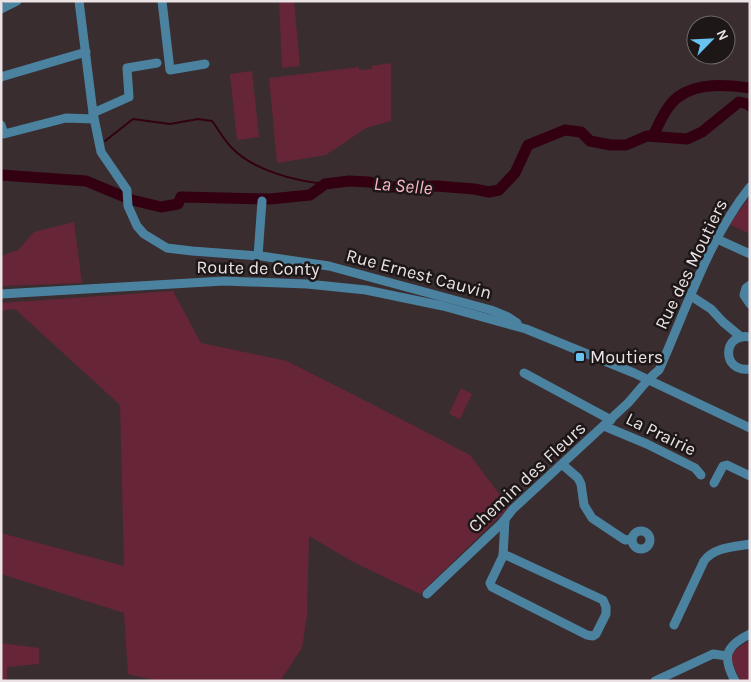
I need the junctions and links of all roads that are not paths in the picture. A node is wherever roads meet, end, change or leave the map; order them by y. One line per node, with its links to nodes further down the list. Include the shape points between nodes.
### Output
1 (17, 1): 4 (street)
2 (79, 1): 5 (street, Rue Ernest Cauvin)
3 (162, 1): 7 (street, via 170,70)
4 (1, 9)
5 (86, 52): 8 (street); 9 (street, Rue Ernest Cauvin)
6 (157, 63): 9 (street, via 127,68 129,97)
7 (204, 64)
8 (1, 77)
9 (93, 116): 10 (street, via 66,118 4,134); 15 (street, Rue Ernest Cauvin, via 101,152 126,188 131,215 144,234 167,248)
10 (1, 125)
11 (750, 187): 13 (street, Rue des Moutiers)
12 (262, 201): 15 (street)
13 (717, 239): 14 (street); 18 (street, Rue des Moutiers)
14 (750, 254)
15 (258, 256): 20 (street, Rue Ernest Cauvin, via 329,266 452,298 491,310)
16 (750, 285): 19 (street, via 744,295)
17 (1, 294): 20 (street, Route de Conty, via 224,281 299,283 375,292)
18 (691, 296): 21 (street); 24 (street, Rue des Moutiers, via 659,370)
19 (750, 304)
20 (510, 322): 24 (street)
21 (745, 337): 22 (street, via 732,343 729,359 737,368)
22 (749, 371)
23 (524, 372): 25 (street, La Prairie)
24 (646, 380): 25 (street, Chemin des Fleurs, via 639,392); 26 (street)
25 (608, 423): 27 (street, Chemin des Fleurs); 28 (street, La Prairie, via 695,468)
26 (750, 428)
27 (563, 465): 31 (street, Chemin des Fleurs); 32 (street, via 578,478 584,506 592,518 625,540)
28 (701, 475)
29 (750, 476): 30 (street, via 727,464 722,466)
30 (714, 483)
31 (506, 517): 34 (street); 35 (street, Chemin des Fleurs)
32 (632, 539)
33 (750, 544): 36 (street, via 708,554)
34 (503, 556): 34 (street, via 603,600 606,614 596,634 587,635 492,587 490,583)
35 (427, 594)
36 (674, 625)
37 (750, 634): 38 (street, via 732,644)
38 (727, 656): 39 (street, via 712,654); 41 (street, via 727,665)
39 (670, 678): 40 (street)
40 (655, 681)
41 (735, 681)

